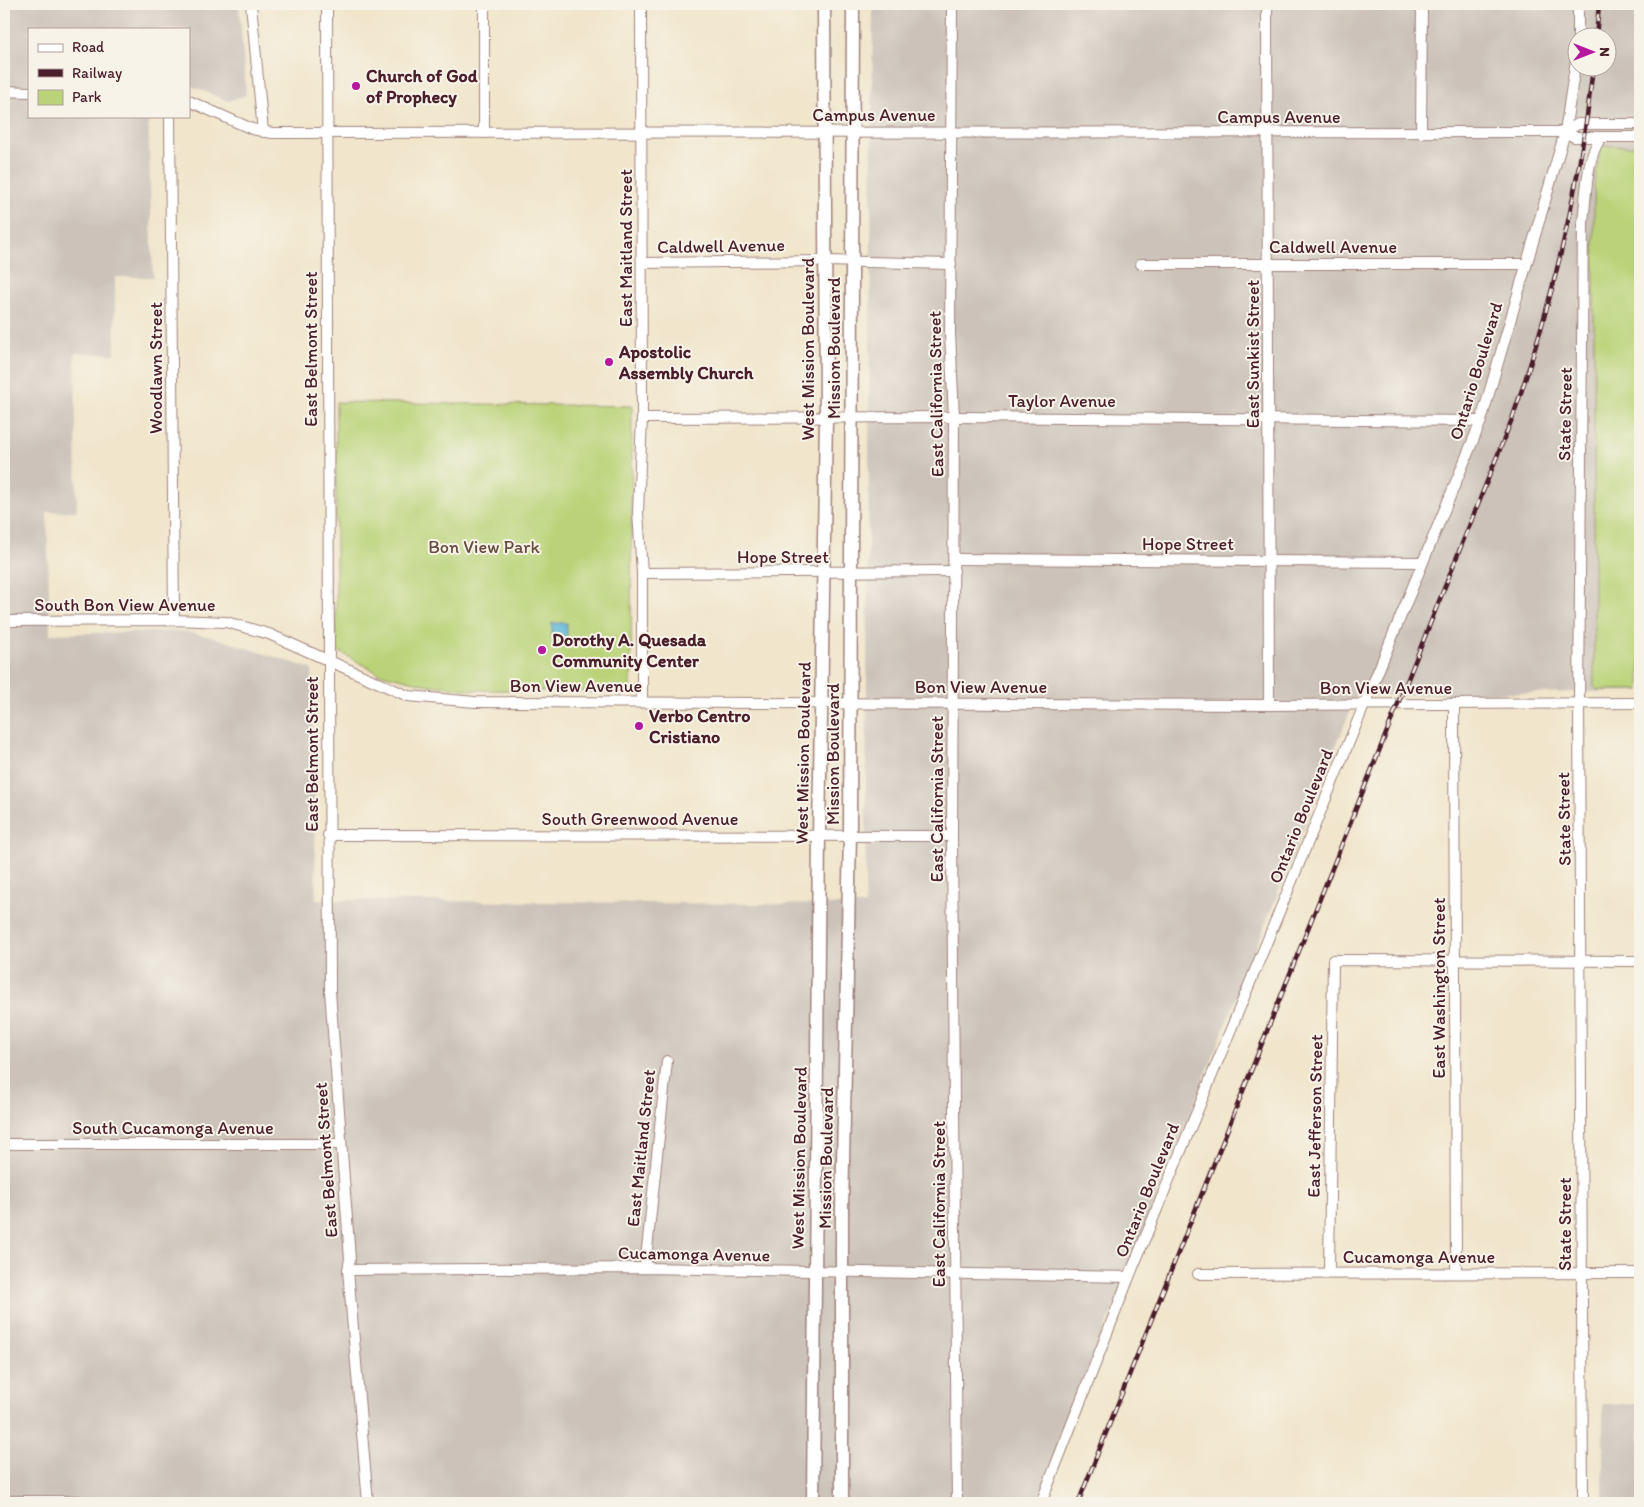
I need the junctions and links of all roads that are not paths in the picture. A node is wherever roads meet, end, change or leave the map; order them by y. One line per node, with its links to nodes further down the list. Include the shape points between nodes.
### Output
1 (251, 4): 21 (street)
2 (327, 4): 24 (street, East Belmont Street)
3 (484, 4): 25 (street)
4 (641, 4): 22 (street, East Maitland Street)
5 (824, 4): 18 (main road, West Mission Boulevard)
6 (853, 4): 19 (main road, Mission Boulevard)
7 (952, 4): 20 (street, East California Street)
8 (1267, 4): 26 (street, East Sunkist Street)
9 (1422, 4): 27 (street)
10 (1578, 4): 11 (street)
11 (1578, 28)
12 (1573, 78): 23 (street, Ontario Boulevard)
13 (4, 91): 14 (street)
14 (28, 92)
15 (190, 101): 21 (street, Campus Avenue)
16 (170, 118): 51 (street, Woodlawn Street)
17 (1640, 124): 23 (street, Campus Avenue, via 1578,124)
18 (824, 131): 19 (street, Campus Avenue); 22 (street, Campus Avenue); 30 (main road, West Mission Boulevard)
19 (852, 131): 20 (street, Campus Avenue); 31 (main road, Mission Boulevard)
20 (951, 131): 26 (street, Campus Avenue); 34 (street, East California Street)
21 (263, 132): 24 (street, Campus Avenue)
22 (642, 132): 25 (street, Campus Avenue); 32 (street, East Maitland Street)
23 (1565, 132): 27 (street, Campus Avenue); 29 (street, Campus Avenue, via 1574,137); 36 (street, Ontario Boulevard)
24 (327, 133): 25 (street, Campus Avenue); 52 (street, East Belmont Street)
25 (484, 133)
26 (1268, 133): 27 (street, Campus Avenue); 33 (street, East Sunkist Street)
27 (1421, 133)
28 (1640, 137): 29 (street, Campus Avenue)
29 (1602, 138): 58 (street, State Street, via 1597,144 1588,177 1583,222)
30 (826, 261): 31 (street, Caldwell Avenue); 32 (street, Caldwell Avenue); 40 (main road, West Mission Boulevard)
31 (852, 262): 34 (street, Caldwell Avenue); 39 (main road, Mission Boulevard)
32 (642, 263): 38 (street, East Maitland Street)
33 (1269, 263): 35 (street, Caldwell Avenue); 36 (street, Caldwell Avenue); 41 (street, East Sunkist Street)
34 (951, 264): 37 (street, East California Street)
35 (1141, 264)
36 (1526, 264): 42 (street, Ontario Boulevard)
37 (954, 417): 39 (street, Taylor Avenue); 41 (street, Taylor Avenue); 43 (street, East California Street)
38 (642, 418): 40 (street, Taylor Avenue); 47 (street, East Maitland Street, via 638,503)
39 (852, 418): 40 (street, Taylor Avenue); 49 (main road, Mission Boulevard)
40 (826, 419): 48 (main road, West Mission Boulevard)
41 (1270, 419): 42 (street, Taylor Avenue); 44 (street, East Sunkist Street)
42 (1481, 421): 45 (street, Ontario Boulevard)
43 (954, 559): 44 (street, Hope Street); 46 (street, East California Street)
44 (1268, 561): 45 (street, Hope Street); 61 (street, East Sunkist Street)
45 (1422, 562): 57 (street, Ontario Boulevard)
46 (954, 571): 49 (street, Hope Street); 56 (street, East California Street)
47 (642, 573): 48 (street, Hope Street); 53 (street, East Maitland Street)
48 (824, 573): 49 (street, Hope Street); 54 (main road, West Mission Boulevard)
49 (850, 573): 55 (main road, Mission Boulevard)
50 (4, 620): 51 (street, South Bon View Avenue)
51 (174, 620): 52 (street, South Bon View Avenue, via 226,622 269,634)
52 (328, 661): 53 (street, Bon View Avenue, via 408,696 475,702); 62 (street, East Belmont Street)
53 (642, 702): 54 (street, Bon View Avenue)
54 (821, 702): 55 (street, Bon View Avenue); 63 (main road, West Mission Boulevard)
55 (850, 702): 56 (street, Bon View Avenue); 64 (main road, Mission Boulevard)
56 (952, 702): 61 (street, Bon View Avenue); 65 (street, East California Street)
57 (1365, 703): 60 (street, Bon View Avenue); 61 (street, Bon View Avenue); 82 (street, Ontario Boulevard)
58 (1579, 703): 59 (street, Bon View Avenue); 60 (street, Bon View Avenue); 68 (street, State Street)
59 (1640, 703)
60 (1454, 704): 66 (street, East Washington Street)
61 (1269, 705)
62 (328, 835): 63 (street, South Greenwood Avenue); 71 (street, East Belmont Street, via 330,991)
63 (819, 835): 64 (street, South Greenwood Avenue); 74 (main road, West Mission Boulevard)
64 (850, 835): 65 (street, South Greenwood Avenue); 75 (main road, Mission Boulevard)
65 (952, 836): 80 (street, East California Street)
66 (1455, 961): 68 (street); 76 (street, East Jefferson Street, via 1333,960); 77 (street, East Washington Street)
67 (1640, 961): 68 (street)
68 (1581, 962): 78 (street, State Street)
69 (667, 1061): 72 (street, East Maitland Street)
70 (4, 1144): 71 (street, South Cucamonga Avenue)
71 (341, 1144): 73 (street, East Belmont Street, via 350,1259)
72 (645, 1268): 73 (street, Cucamonga Avenue); 74 (street, Cucamonga Avenue)
73 (348, 1270): 85 (street, East Belmont Street)
74 (815, 1272): 75 (street, Cucamonga Avenue); 86 (main road, West Mission Boulevard)
75 (843, 1272): 80 (street, Cucamonga Avenue); 87 (main road, Mission Boulevard)
76 (1329, 1273): 77 (street, Cucamonga Avenue); 81 (street, Cucamonga Avenue)
77 (1456, 1273): 78 (street, Cucamonga Avenue)
78 (1581, 1273): 79 (street, Cucamonga Avenue); 90 (street, State Street)
79 (1640, 1273)
80 (956, 1274): 82 (street, Cucamonga Avenue); 88 (street, East California Street)
81 (1198, 1274)
82 (1129, 1276): 89 (street, Ontario Boulevard)
83 (4, 1501): 84 (street)
84 (78, 1502)
85 (368, 1503)
86 (813, 1503)
87 (842, 1503)
88 (958, 1503)
89 (1041, 1503)
90 (1583, 1503)

